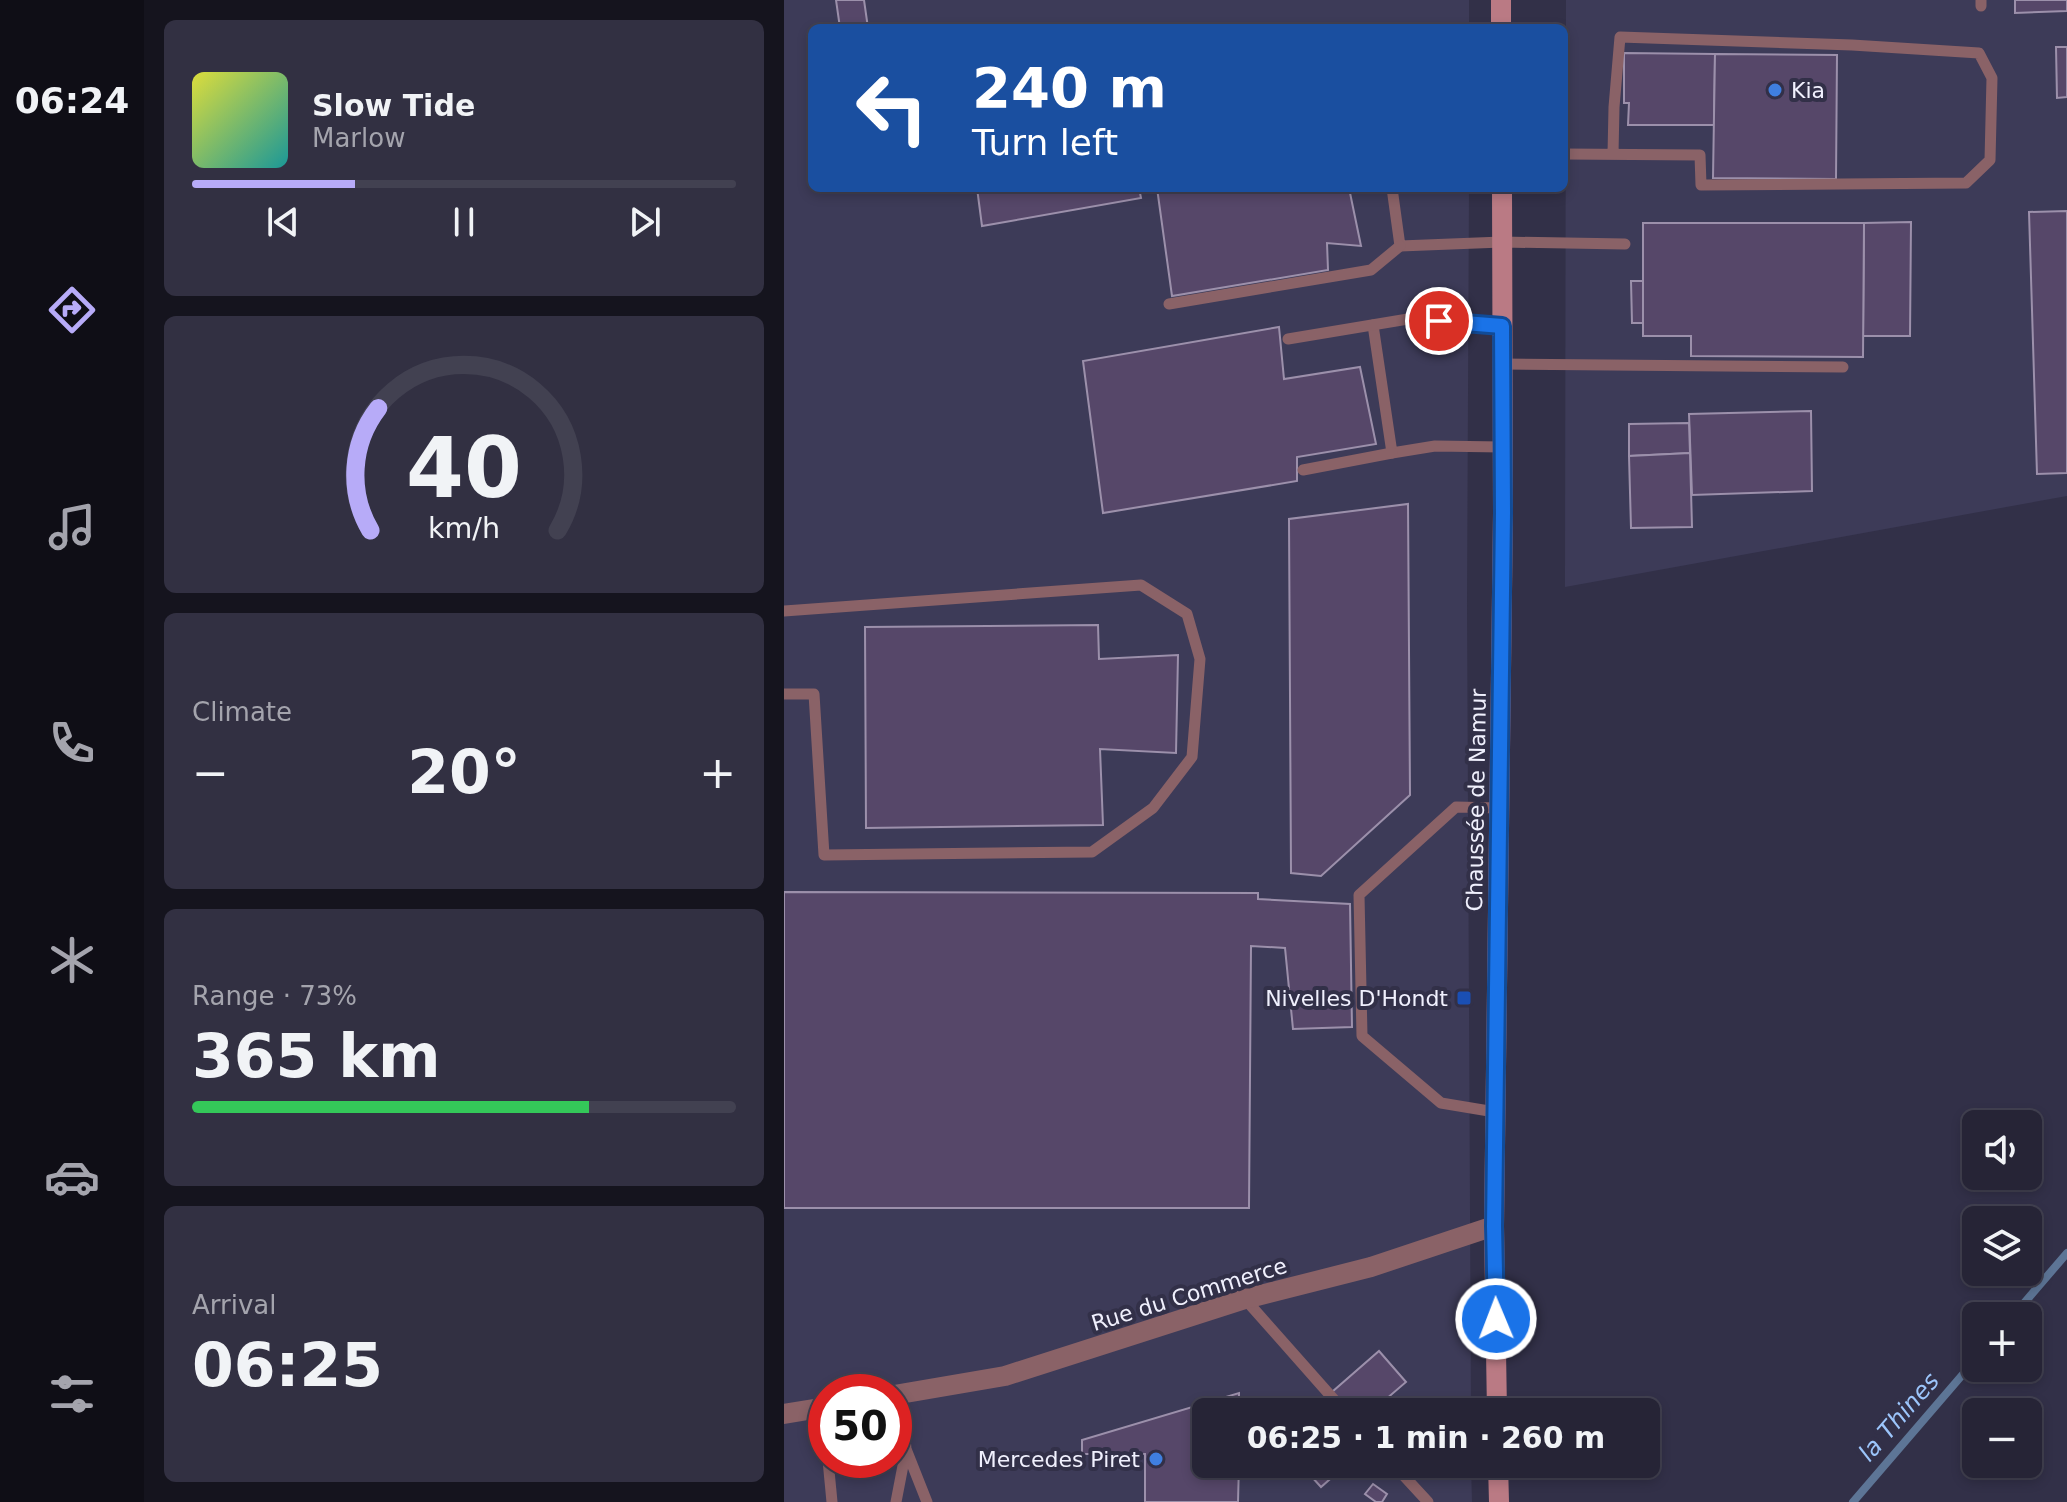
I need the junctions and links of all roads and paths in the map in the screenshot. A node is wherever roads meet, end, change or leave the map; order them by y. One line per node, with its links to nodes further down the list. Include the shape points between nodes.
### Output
1 (1501, 0): 2 (main road)
2 (1501, 24)
3 (1568, 154): 4 (lane)
4 (1613, 154): 4 (lane, via 1700,155 1701,185 1966,183 1990,160 1992,78 1979,53 1620,37)
5 (1393, 192): 9 (lane)
6 (1502, 192): 7 (main road, Chaussée de Namur)
7 (1502, 242): 8 (lane); 9 (lane); 12 (main road, Chaussée de Namur)
8 (1625, 244)
9 (1400, 246): 10 (lane, via 1371,270)
10 (1169, 304)
11 (1373, 325): 12 (lane, via 1408,319); 13 (lane); 17 (lane)
12 (1502, 326): 14 (main road, Chaussée de Namur)
13 (1288, 339)
14 (1502, 364): 15 (lane); 16 (main road, Chaussée de Namur)
15 (1843, 367)
16 (1502, 447): 17 (lane, via 1435,446); 21 (main road, Chaussée de Namur)
17 (1392, 453): 18 (lane)
18 (1303, 470)
19 (784, 611): 20 (lane, via 1141,585 1187,614 1200,659 1192,757 1153,808 1092,852 824,855 814,694)
20 (784, 694)
21 (1499, 808): 22 (main road, Chaussée de Namur); 22 (lane, via 1456,807 1359,895 1362,1036 1441,1103)
22 (1495, 1112): 23 (main road, Chaussée de Namur)
23 (1494, 1226): 24 (street, Rue du Commerce, via 1371,1267); 27 (main road, Chaussée de Namur)
24 (1245, 1299): 25 (street, Rue du Commerce, via 1005,1376); 26 (lane)
25 (912, 1392)
26 (1333, 1398)
27 (1497, 1398)
28 (808, 1410): 29 (street)
29 (784, 1414)
30 (912, 1464): 37 (lane)
31 (830, 1478): 35 (lane)
32 (901, 1478): 36 (lane)
33 (1406, 1478): 38 (lane)
34 (1498, 1478): 39 (main road)
35 (832, 1502)
36 (896, 1502)
37 (927, 1502)
38 (1428, 1502)
39 (1499, 1502)

